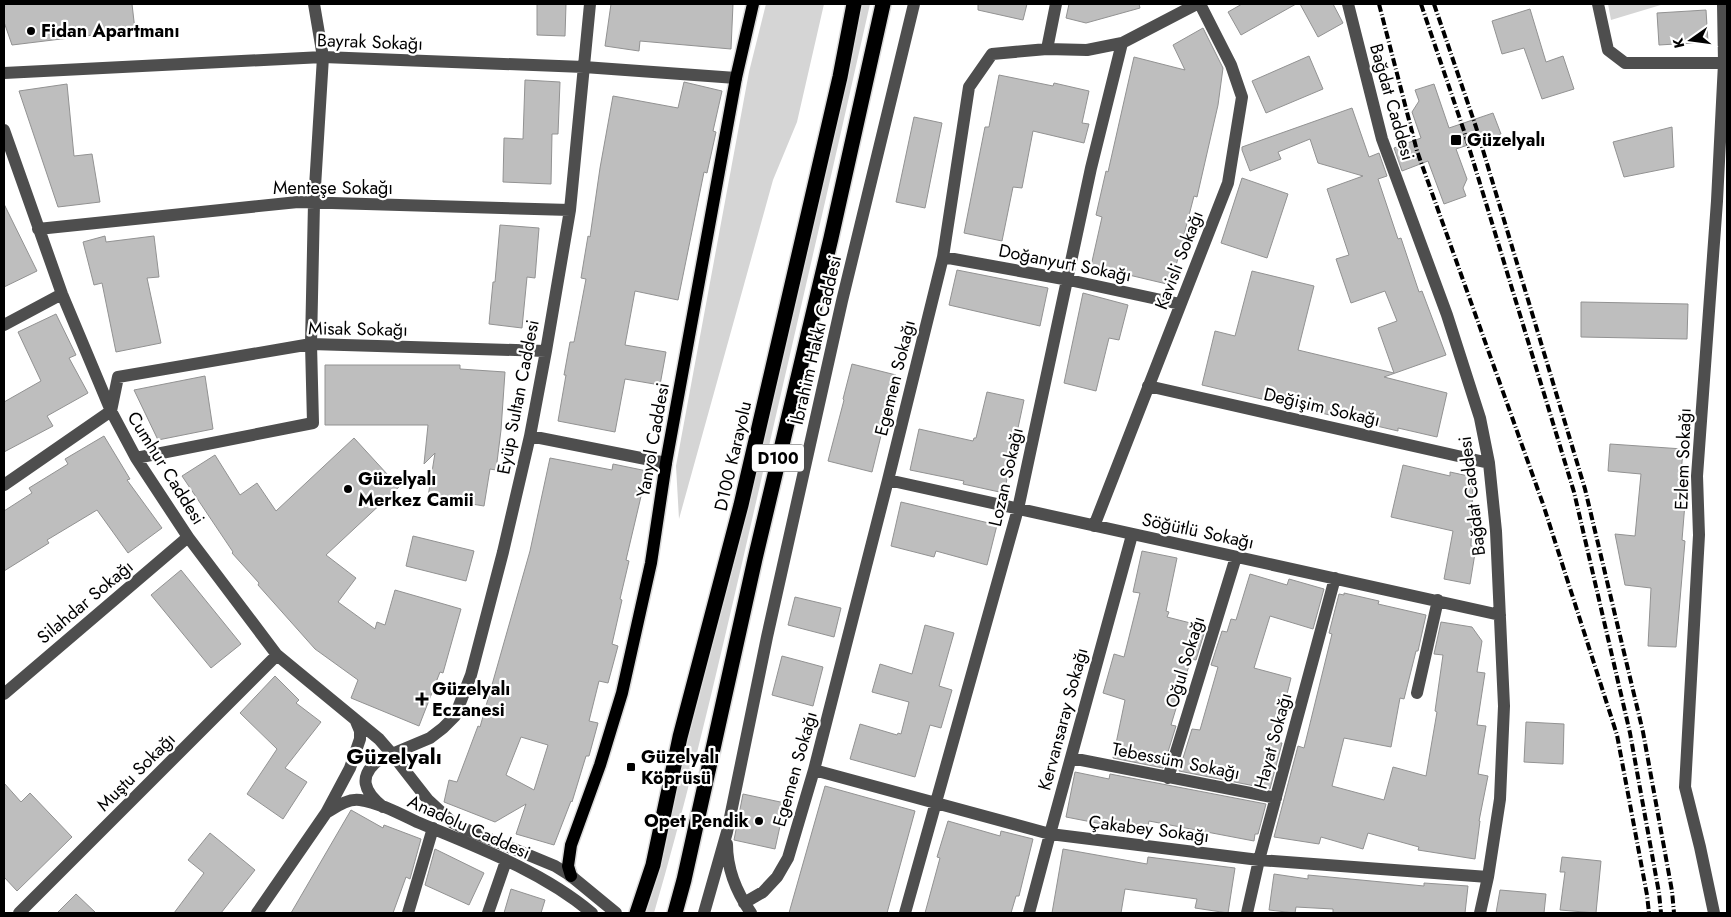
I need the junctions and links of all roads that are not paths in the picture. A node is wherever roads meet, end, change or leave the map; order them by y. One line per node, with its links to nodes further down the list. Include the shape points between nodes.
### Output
1 (314, 4): 14 (street)
2 (590, 4): 16 (street, Eyüp Sultan Caddesi)
3 (753, 4): 18 (main road, Yanyol Caddesi)
4 (854, 4): 73 (highway, D100 Karayolu / D100, via 742,505 680,737 653,865)
5 (883, 4): 74 (highway, D100, via 754,559)
6 (914, 4): 60 (street, İbrahim Hakkı Caddesi, via 835,330)
7 (1056, 4): 13 (street)
8 (1198, 4): 12 (street, Egemen Sokağı); 27 (street, Kavisli Sokağı, via 1232,65 1242,97 1228,183)
9 (1348, 4): 36 (street, Bağdat Caddesi, via 1382,139 1447,315 1480,418)
10 (1598, 4): 15 (street, via 1608,50 1625,63)
11 (1723, 4): 15 (street, Ezlem Sokağı)
12 (1122, 43): 13 (street, Egemen Sokağı, via 1087,50); 25 (street, Lozan Sokağı)
13 (1047, 49): 24 (street, Egemen Sokağı, via 992,54 969,87)
14 (323, 56): 16 (street, Bayrak Sokağı); 17 (street, Bayrak Sokağı); 21 (street)
15 (1724, 63): 80 (street, Ezlem Sokağı, via 1718,201 1697,476 1699,535 1685,788)
16 (584, 67): 18 (street, Bayrak Sokağı); 22 (street, Eyüp Sultan Caddesi)
17 (4, 73)
18 (736, 78): 35 (main road, Yanyol Caddesi)
19 (4, 130): 20 (street, Cumhur Caddesi)
20 (6, 146): 23 (street, Cumhur Caddesi)
21 (314, 203): 22 (street, Menteşe Sokağı); 23 (street, Menteşe Sokağı); 29 (street)
22 (570, 210): 30 (street, Eyüp Sultan Caddesi)
23 (38, 228): 26 (street, Cumhur Caddesi)
24 (943, 257): 25 (street, Doğanyurt Sokağı); 37 (street, Egemen Sokağı)
25 (1068, 280): 27 (street, Doğanyurt Sokağı); 39 (street, Lozan Sokağı)
26 (62, 294): 28 (street); 32 (street, Cumhur Caddesi)
27 (1180, 304): 31 (street, Kavisli Sokağı)
28 (4, 325)
29 (311, 344): 30 (street, Misak Sokağı); 32 (street, Misak Sokağı, via 118,377); 34 (street, via 313,423)
30 (546, 351): 33 (street, Eyüp Sultan Caddesi)
31 (1148, 386): 36 (street, Değişim Sokağı); 40 (street, Kavisli Sokağı)
32 (111, 411): 34 (street, Cumhur Caddesi); 38 (street)
33 (530, 436): 35 (street); 52 (street, Eyüp Sultan Caddesi, via 487,614 461,703 455,716 443,728)
34 (136, 458): 42 (street, Cumhur Caddesi)
35 (666, 463): 65 (main road, Yanyol Caddesi, via 651,563 622,693 571,845 568,866)
36 (1489, 463): 46 (street, Bağdat Caddesi)
37 (888, 480): 39 (street, Söğütlü Sokağı); 53 (street, Egemen Sokağı)
38 (4, 485)
39 (1018, 509): 40 (street, Söğütlü Sokağı); 56 (street, Lozan Sokağı)
40 (1094, 526): 41 (street, Söğütlü Sokağı)
41 (1132, 535): 43 (street, Söğütlü Sokağı); 51 (street, Kervansaray Sokağı)
42 (188, 537): 47 (street, Cumhur Caddesi); 49 (street, Silahdar Sokağı)
43 (1236, 558): 44 (street, Söğütlü Sokağı); 54 (street, Oğul Sokağı)
44 (1335, 578): 45 (street, Söğütlü Sokağı); 55 (street, Hayat Sokağı)
45 (1438, 600): 46 (street, Söğütlü Sokağı); 48 (street)
46 (1500, 615): 64 (street, Bağdat Caddesi, via 1504,706 1500,799)
47 (277, 655): 50 (street, Cumhur Caddesi); 67 (street, Muştu Sokağı)
48 (1417, 693)
49 (4, 694)
50 (355, 719): 52 (street, Anadolu Caddesi); 58 (street, via 360,732 356,755)
51 (1070, 758): 54 (street, Tebessüm Sokağı); 61 (street, Kervansaray Sokağı)
52 (396, 759): 57 (street, via 380,759 366,774 370,795); 65 (street, Anadolu Caddesi, via 428,800 453,823 555,866)
53 (814, 770): 56 (street, Çakabey Sokağı); 66 (street, Egemen Sokağı, via 788,858 777,877)
54 (1168, 778): 55 (street, Tebessüm Sokağı)
55 (1276, 798): 62 (street, Hayat Sokağı)
56 (936, 803): 61 (street, Çakabey Sokağı); 76 (street, Lozan Sokağı)
57 (383, 808): 58 (street, Anadolu Caddesi, via 360,800 349,801); 59 (street, Anadolu Caddesi)
58 (326, 813): 68 (street)
59 (433, 828): 63 (street, Anadolu Caddesi); 69 (street)
60 (726, 832): 66 (street, via 732,874); 75 (street)
61 (1050, 834): 62 (street, Çakabey Sokağı); 77 (street, Kervansaray Sokağı)
62 (1259, 860): 64 (street, Çakabey Sokağı); 78 (street, Hayat Sokağı)
63 (506, 861): 70 (street); 71 (street, Anadolu Caddesi, via 548,882)
64 (1488, 877): 79 (street, Bağdat Caddesi)
65 (575, 879): 72 (street, Anadolu Caddesi)
66 (748, 908)
67 (19, 913)
68 (256, 913)
69 (408, 913)
70 (488, 913)
71 (592, 913)
72 (616, 913)
73 (638, 913)
74 (676, 913)
75 (704, 913)
76 (905, 913)
77 (1030, 913)
78 (1247, 913)
79 (1480, 913)
80 (1714, 913)

